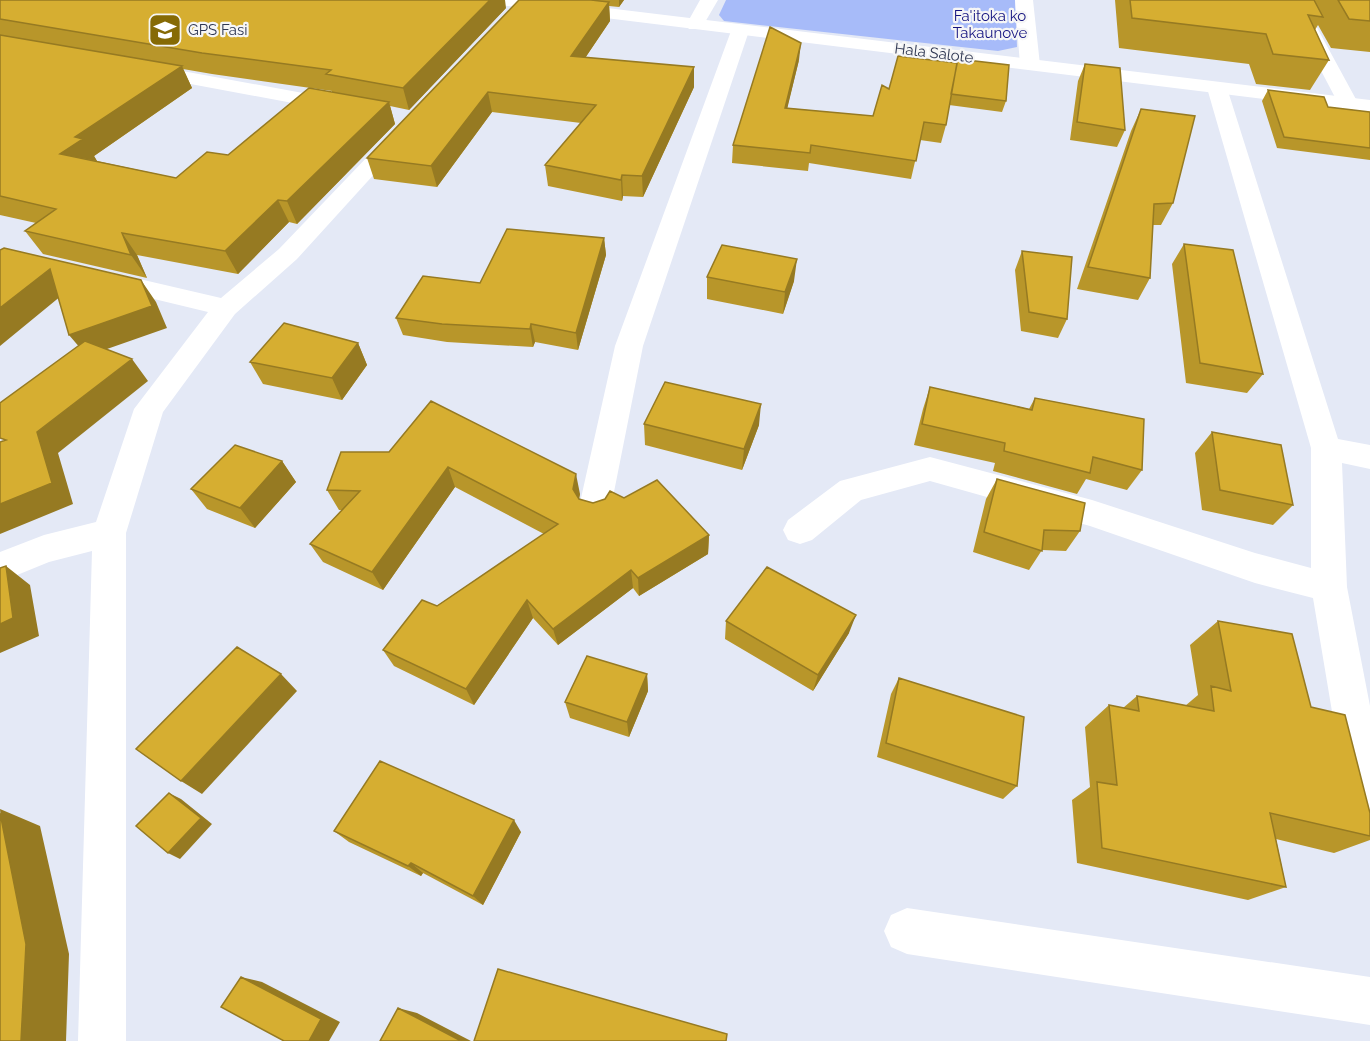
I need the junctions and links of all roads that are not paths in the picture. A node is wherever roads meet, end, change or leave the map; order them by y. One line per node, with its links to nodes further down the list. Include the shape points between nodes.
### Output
1 (709, 0): 5 (street)
2 (1024, 0): 7 (street)
3 (1293, 0): 10 (street)
4 (507, 11): 5 (street, Hala Sālote)
5 (696, 25): 6 (street, Hala Sālote)
6 (740, 31): 7 (street, Hala Sālote); 18 (street, via 629,346)
7 (1030, 65): 9 (street, Hala Sālote)
8 (126, 67): 12 (street)
9 (1217, 88): 10 (street, Hala Sālote); 16 (street)
10 (1348, 103): 11 (street, Hala Sālote)
11 (1370, 106)
12 (356, 108)
13 (408, 115): 15 (street, via 288,254)
14 (79, 273): 15 (street)
15 (226, 308): 20 (street, via 149,409)
16 (1326, 448): 17 (street); 22 (street)
17 (1370, 458)
18 (595, 507)
19 (800, 530): 22 (street, via 851,490 930,469 1092,513 1255,568)
20 (109, 533): 21 (street, via 44,549); 26 (street)
21 (0, 567)
22 (1329, 587): 23 (street)
23 (1370, 813)
24 (907, 931): 25 (street)
25 (1370, 1001)
26 (102, 1041)

